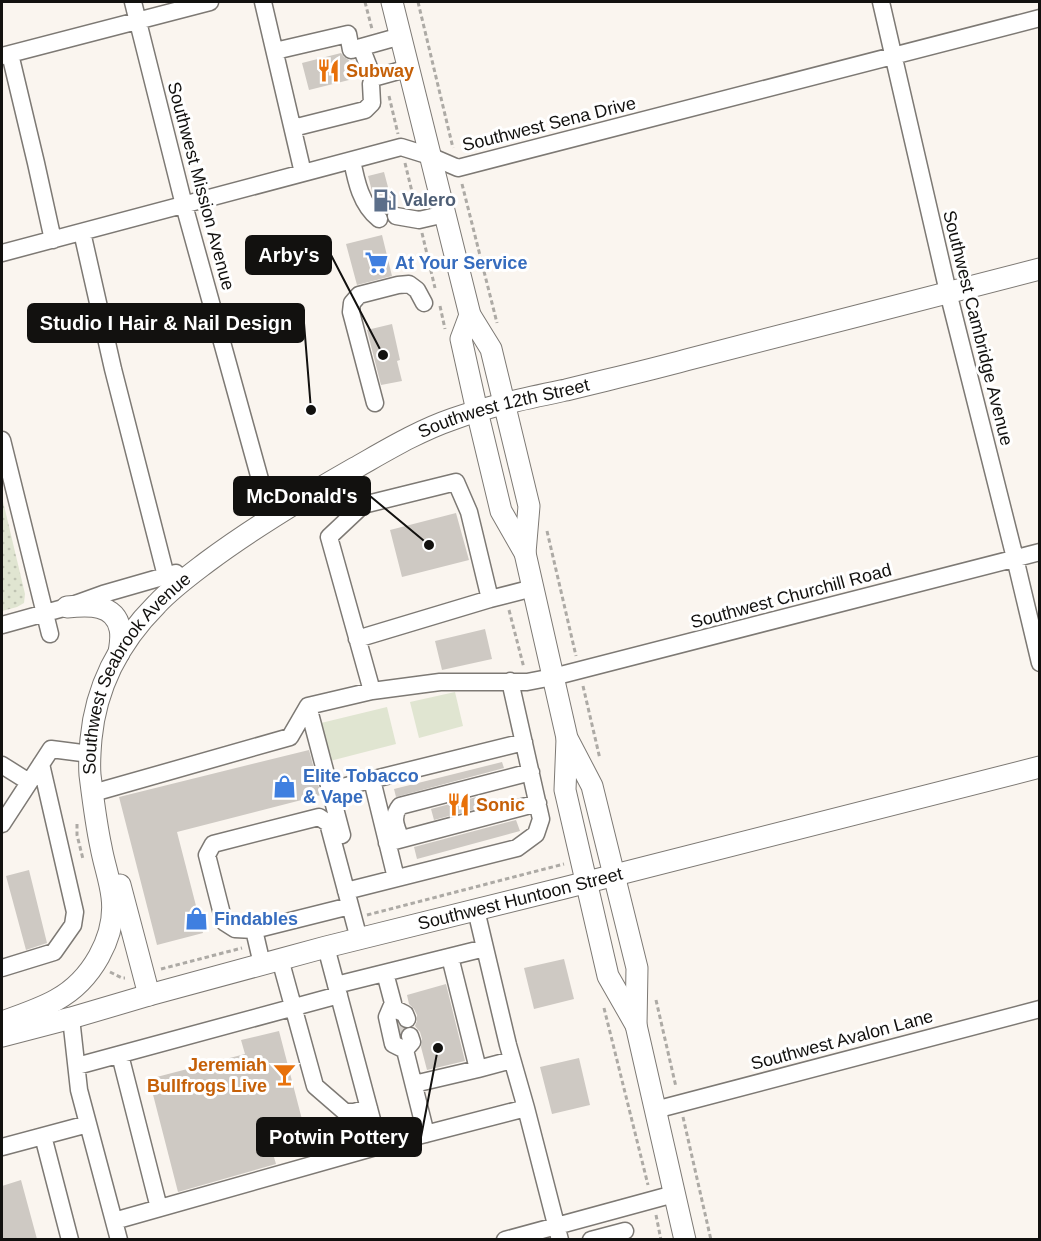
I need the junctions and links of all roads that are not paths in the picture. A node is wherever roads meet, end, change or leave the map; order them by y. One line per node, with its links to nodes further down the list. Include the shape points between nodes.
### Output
1 (132, 2): 7 (street, Southwest Mission Avenue)
2 (210, 2): 7 (street)
3 (263, 2): 10 (street)
4 (392, 2): 8 (main road)
5 (881, 2): 12 (street, Southwest Cambridge Avenue)
6 (1040, 18): 12 (street, Southwest Sena Drive)
7 (137, 21): 11 (street); 19 (street, Southwest Mission Avenue)
8 (401, 36): 9 (street); 13 (main road)
9 (361, 47): 10 (street, via 351,50 348,34); 14 (street)
10 (274, 51): 15 (street)
11 (5, 55): 22 (street)
12 (894, 56): 16 (street, Southwest Sena Drive, via 458,168); 25 (street, Southwest Cambridge Avenue)
13 (409, 68): 14 (street); 16 (main road)
14 (373, 78): 15 (street, via 372,103 366,110)
15 (292, 128): 18 (street)
16 (430, 156): 17 (street, Southwest Sena Drive, via 401,147); 20 (main road)
17 (351, 160): 18 (street, Southwest Sena Drive); 20 (street, via 368,207 388,218 419,220)
18 (303, 173): 19 (street, Southwest Sena Drive)
19 (184, 206): 21 (street, Southwest Sena Drive); 34 (street, Southwest Mission Avenue)
20 (445, 214): 27 (main road)
21 (82, 232): 22 (street, Southwest Sena Drive); 39 (street)
22 (53, 240): 23 (street, Southwest Sena Drive)
23 (2, 253)
24 (1040, 269): 25 (main road, Southwest 12th Street)
25 (948, 292): 29 (main road, Southwest 12th Street); 37 (street, Southwest Cambridge Avenue)
26 (424, 303): 28 (street, via 409,284 359,295 351,303)
27 (470, 315): 29 (main road, via 491,350); 30 (main road, via 461,339)
28 (375, 404)
29 (505, 404): 30 (main road, Southwest 12th Street); 36 (main road, via 528,506)
30 (477, 411): 32 (main road, Southwest 12th Street, via 429,428); 36 (main road, via 501,511)
31 (2, 440): 43 (street)
32 (345, 474): 33 (street); 34 (main road, Southwest 12th Street)
33 (363, 505): 41 (street, via 456,482 469,512); 46 (street, via 329,537)
34 (271, 519): 38 (main road, Southwest 12th Street)
35 (1040, 552): 37 (street, Southwest Churchill Road)
36 (525, 554): 40 (main road)
37 (1015, 558): 48 (street, Southwest Cambridge Avenue); 49 (street, Southwest Churchill Road)
38 (211, 560): 39 (street, Southwest 12th Street); 47 (main road, Southwest Seabrook Avenue, via 159,602)
39 (166, 576): 42 (street, Southwest 12th Street)
40 (533, 588): 41 (street); 49 (main road)
41 (490, 599): 46 (street)
42 (68, 607): 43 (street, Southwest 12th Street); 47 (main road, via 88,605 112,613 120,630)
43 (45, 613): 44 (street, Southwest 12th Street); 45 (street)
44 (2, 625)
45 (50, 634)
46 (357, 639): 51 (street)
47 (119, 653): 55 (main road, Southwest Seabrook Avenue, via 96,706)
48 (1040, 663)
49 (553, 677): 50 (street, Southwest Churchill Road); 53 (main road)
50 (510, 681): 51 (street, Southwest Churchill Road, via 440,682); 54 (street)
51 (372, 691): 52 (street, Southwest Churchill Road)
52 (308, 706): 62 (street); 63 (street, via 290,738)
53 (567, 738): 67 (main road, via 592,786); 69 (main road, via 565,790)
54 (524, 742): 59 (street); 60 (street)
55 (90, 754): 56 (street, via 51,749); 63 (main road, Southwest Seabrook Avenue)
56 (41, 764): 61 (street); 78 (street, via 75,912 73,925 54,952)
57 (2, 765): 61 (street)
58 (1040, 767): 67 (main road, Southwest Huntoon Street)
59 (531, 772): 64 (street); 66 (street, via 400,806 395,811)
60 (372, 780): 62 (street); 66 (street)
61 (29, 782): 65 (street)
62 (330, 790): 70 (street)
63 (94, 799): 81 (main road, Southwest Seabrook Avenue); 86 (main road, Southwest Seabrook Avenue, via 112,898 108,937 78,985)
64 (538, 803): 66 (street); 68 (street, via 541,819 536,834 517,848)
65 (2, 824)
66 (394, 841): 68 (street)
67 (614, 875): 69 (main road, Southwest Huntoon Street); 85 (main road, via 637,968)
68 (396, 878): 70 (street)
69 (586, 882): 71 (main road, Southwest Huntoon Street); 85 (main road, via 608,976)
70 (351, 895): 72 (street); 72 (street, via 328,823 319,817 213,844 207,855 225,922 235,929); 73 (street)
71 (476, 910): 73 (main road, Southwest Huntoon Street); 75 (street)
72 (254, 930): 77 (street)
73 (359, 939): 74 (main road, Southwest Huntoon Street)
74 (326, 947): 77 (main road, Southwest Huntoon Street); 80 (street)
75 (485, 948): 76 (street); 88 (street)
76 (450, 957): 79 (street); 90 (street)
77 (271, 962): 81 (main road, Southwest Huntoon Street); 82 (street)
78 (2, 968)
79 (386, 973): 80 (street); 91 (street)
80 (337, 990): 82 (street); 92 (street)
81 (149, 995): 84 (main road, Southwest Huntoon Street)
82 (293, 1008): 87 (street); 92 (street, via 315,1086 345,1112)
83 (1040, 1009): 94 (street, Southwest Avalon Lane)
84 (71, 1018): 86 (main road, Southwest Huntoon Street); 89 (street)
85 (636, 1025): 94 (main road)
86 (3, 1026)
87 (120, 1055): 89 (street); 101 (street)
88 (512, 1060): 90 (street); 93 (street)
89 (77, 1066): 95 (street)
90 (478, 1069): 91 (street)
91 (414, 1084): 96 (street)
92 (369, 1108): 98 (street)
93 (526, 1108): 96 (street); 104 (street)
94 (655, 1110): 100 (main road)
95 (88, 1124): 97 (street); 103 (street)
96 (426, 1134): 98 (street)
97 (43, 1136): 99 (street); 106 (street)
98 (379, 1146): 101 (street)
99 (2, 1147)
100 (674, 1194): 102 (street); 110 (main road)
101 (159, 1208): 103 (street)
102 (620, 1209): 104 (street); 105 (street)
103 (114, 1221): 107 (street)
104 (559, 1233): 108 (street)
105 (626, 1235): 109 (street)
106 (70, 1239)
107 (119, 1239)
108 (505, 1239)
109 (591, 1239)
110 (685, 1239)

